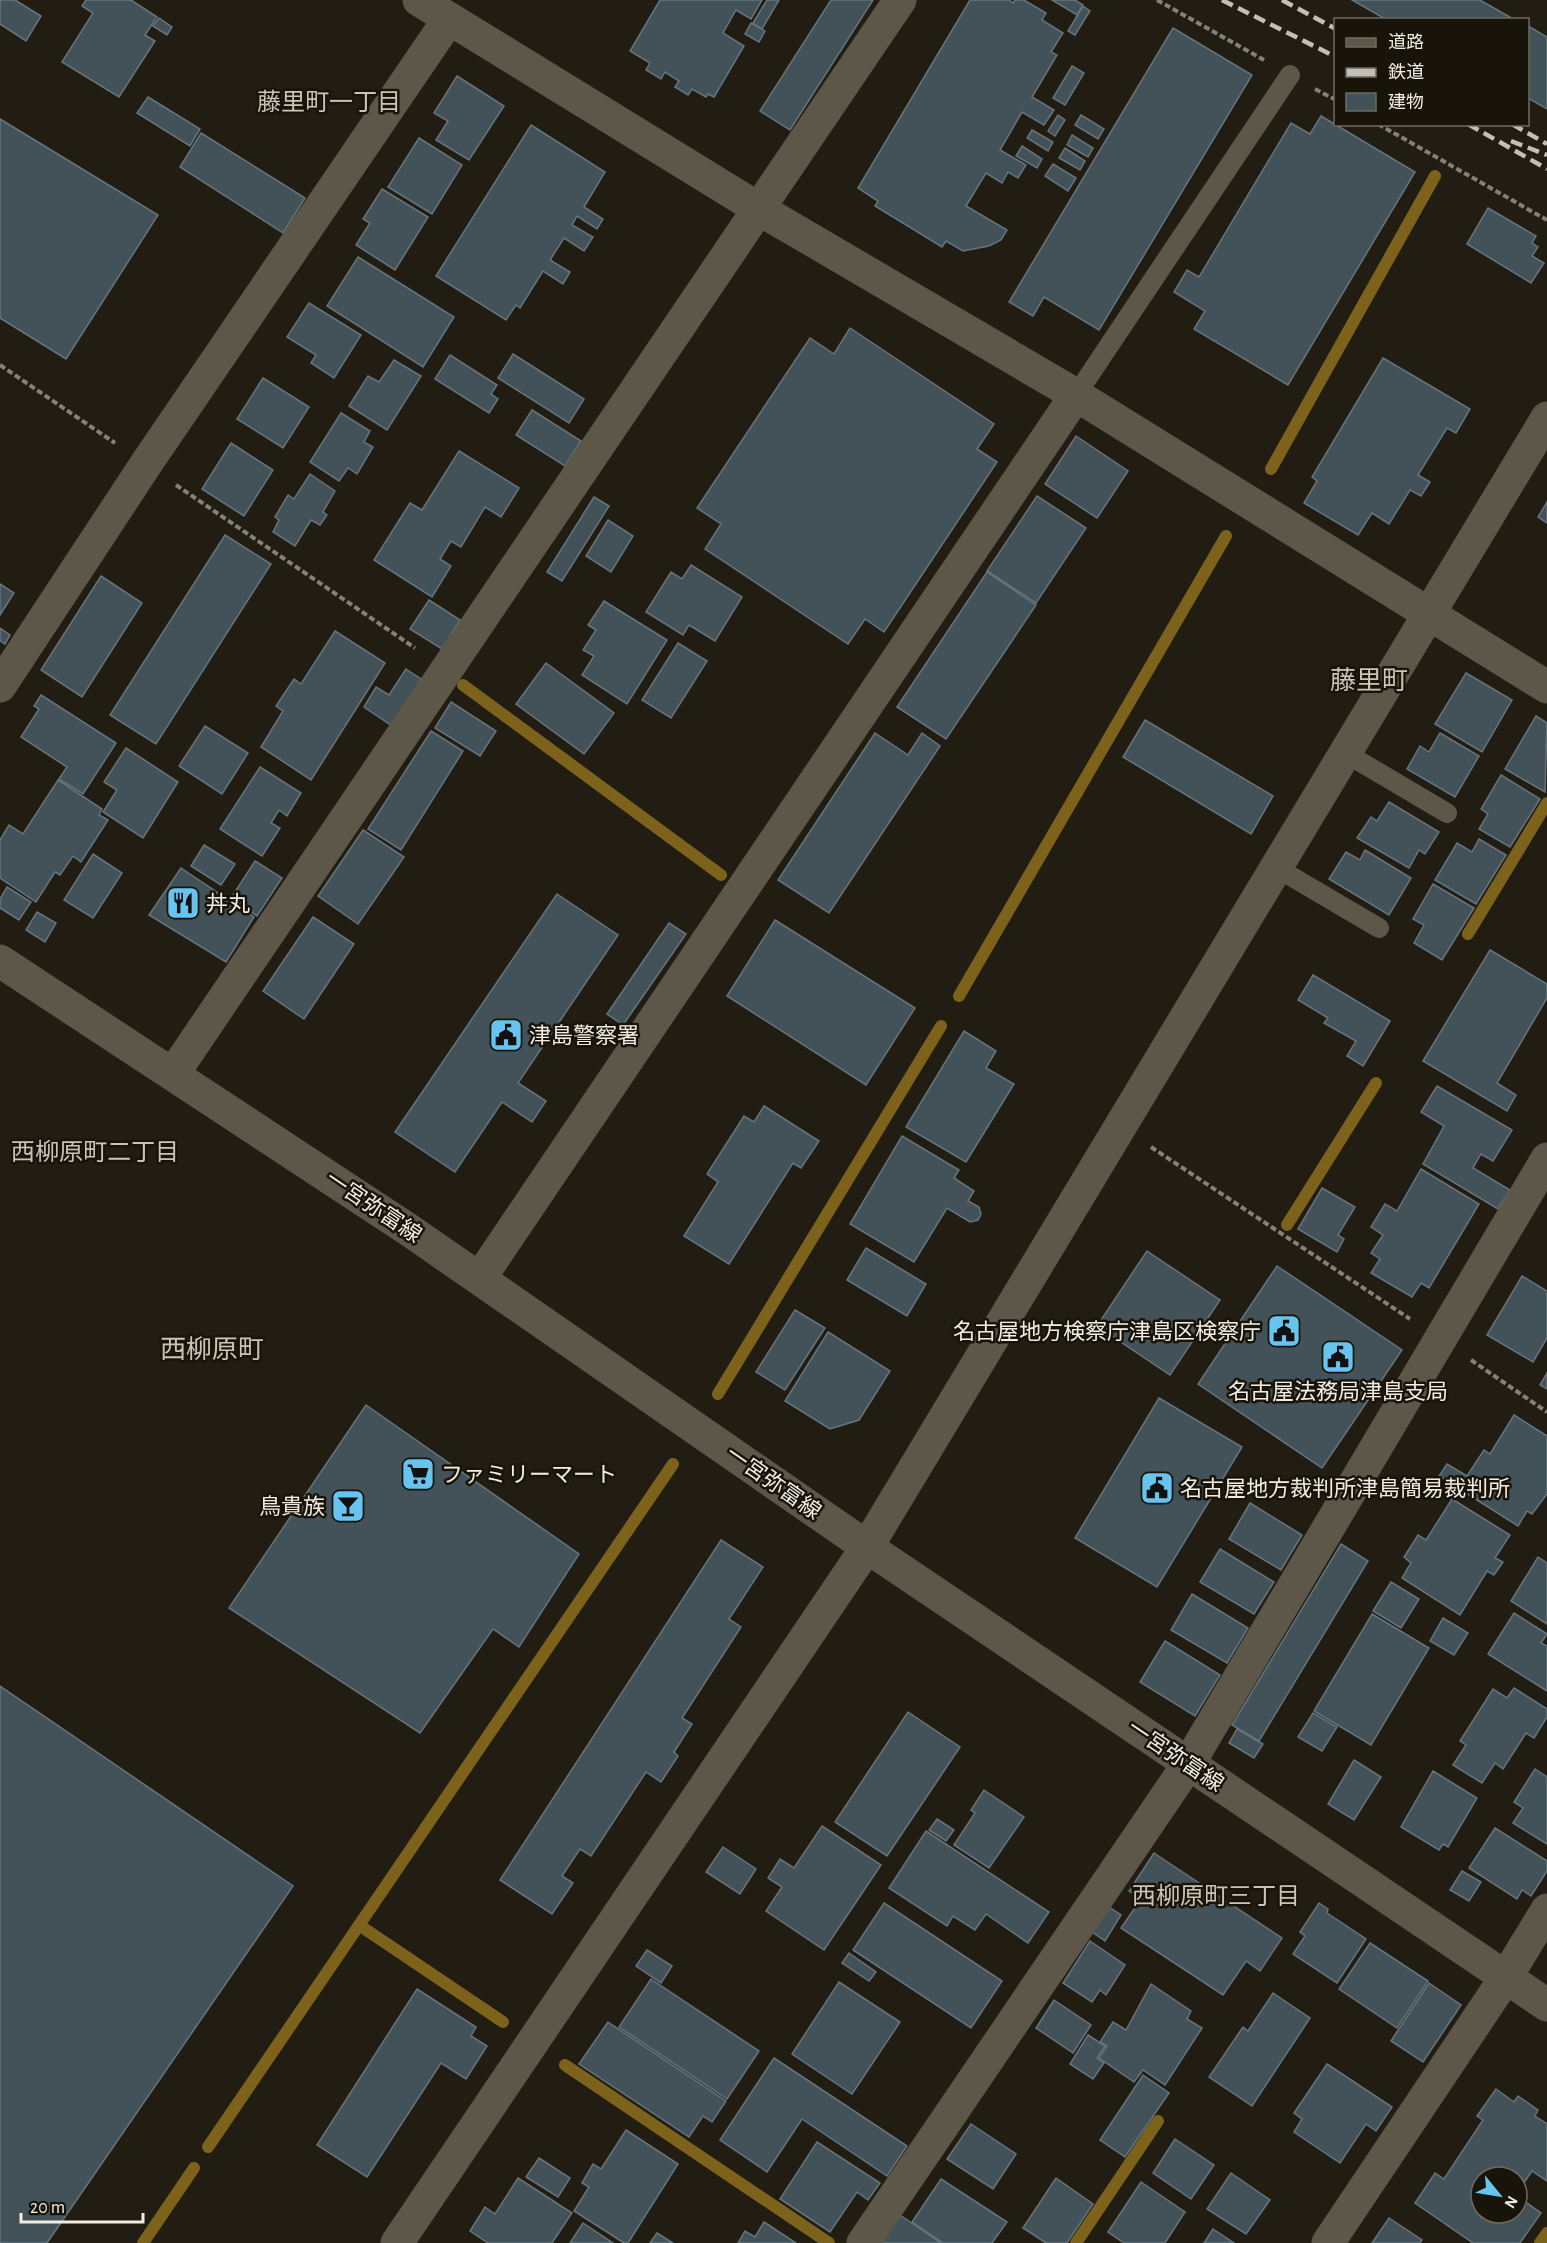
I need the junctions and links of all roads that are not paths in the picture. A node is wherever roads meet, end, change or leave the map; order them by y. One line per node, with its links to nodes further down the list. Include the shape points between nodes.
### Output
1 (419, 0): 3 (street)
2 (900, 0): 5 (street)
3 (449, 19): 5 (street); 9 (street)
4 (1290, 75): 6 (lane)
5 (759, 209): 6 (street); 16 (street)
6 (1076, 395): 8 (street); 18 (street)
7 (1547, 418): 8 (street)
8 (1430, 615): 10 (street); 11 (street)
9 (0, 686)
10 (1547, 687)
11 (1347, 754): 12 (lane); 13 (street)
12 (1446, 813)
13 (1278, 868): 14 (lane); 19 (street)
14 (1379, 928)
15 (0, 961): 16 (street, 一宮弥富線)
16 (173, 1074): 18 (street, 一宮弥富線)
17 (1547, 1159): 20 (street)
18 (480, 1278): 19 (street, 一宮弥富線)
19 (867, 1547): 20 (street, 一宮弥富線); 24 (street)
20 (1189, 1764): 22 (street, 一宮弥富線); 25 (street)
21 (1547, 1910): 22 (street)
22 (1506, 1977): 23 (street, 一宮弥富線); 26 (street)
23 (1547, 2005)
24 (397, 2243)
25 (863, 2243)
26 (1328, 2243)

